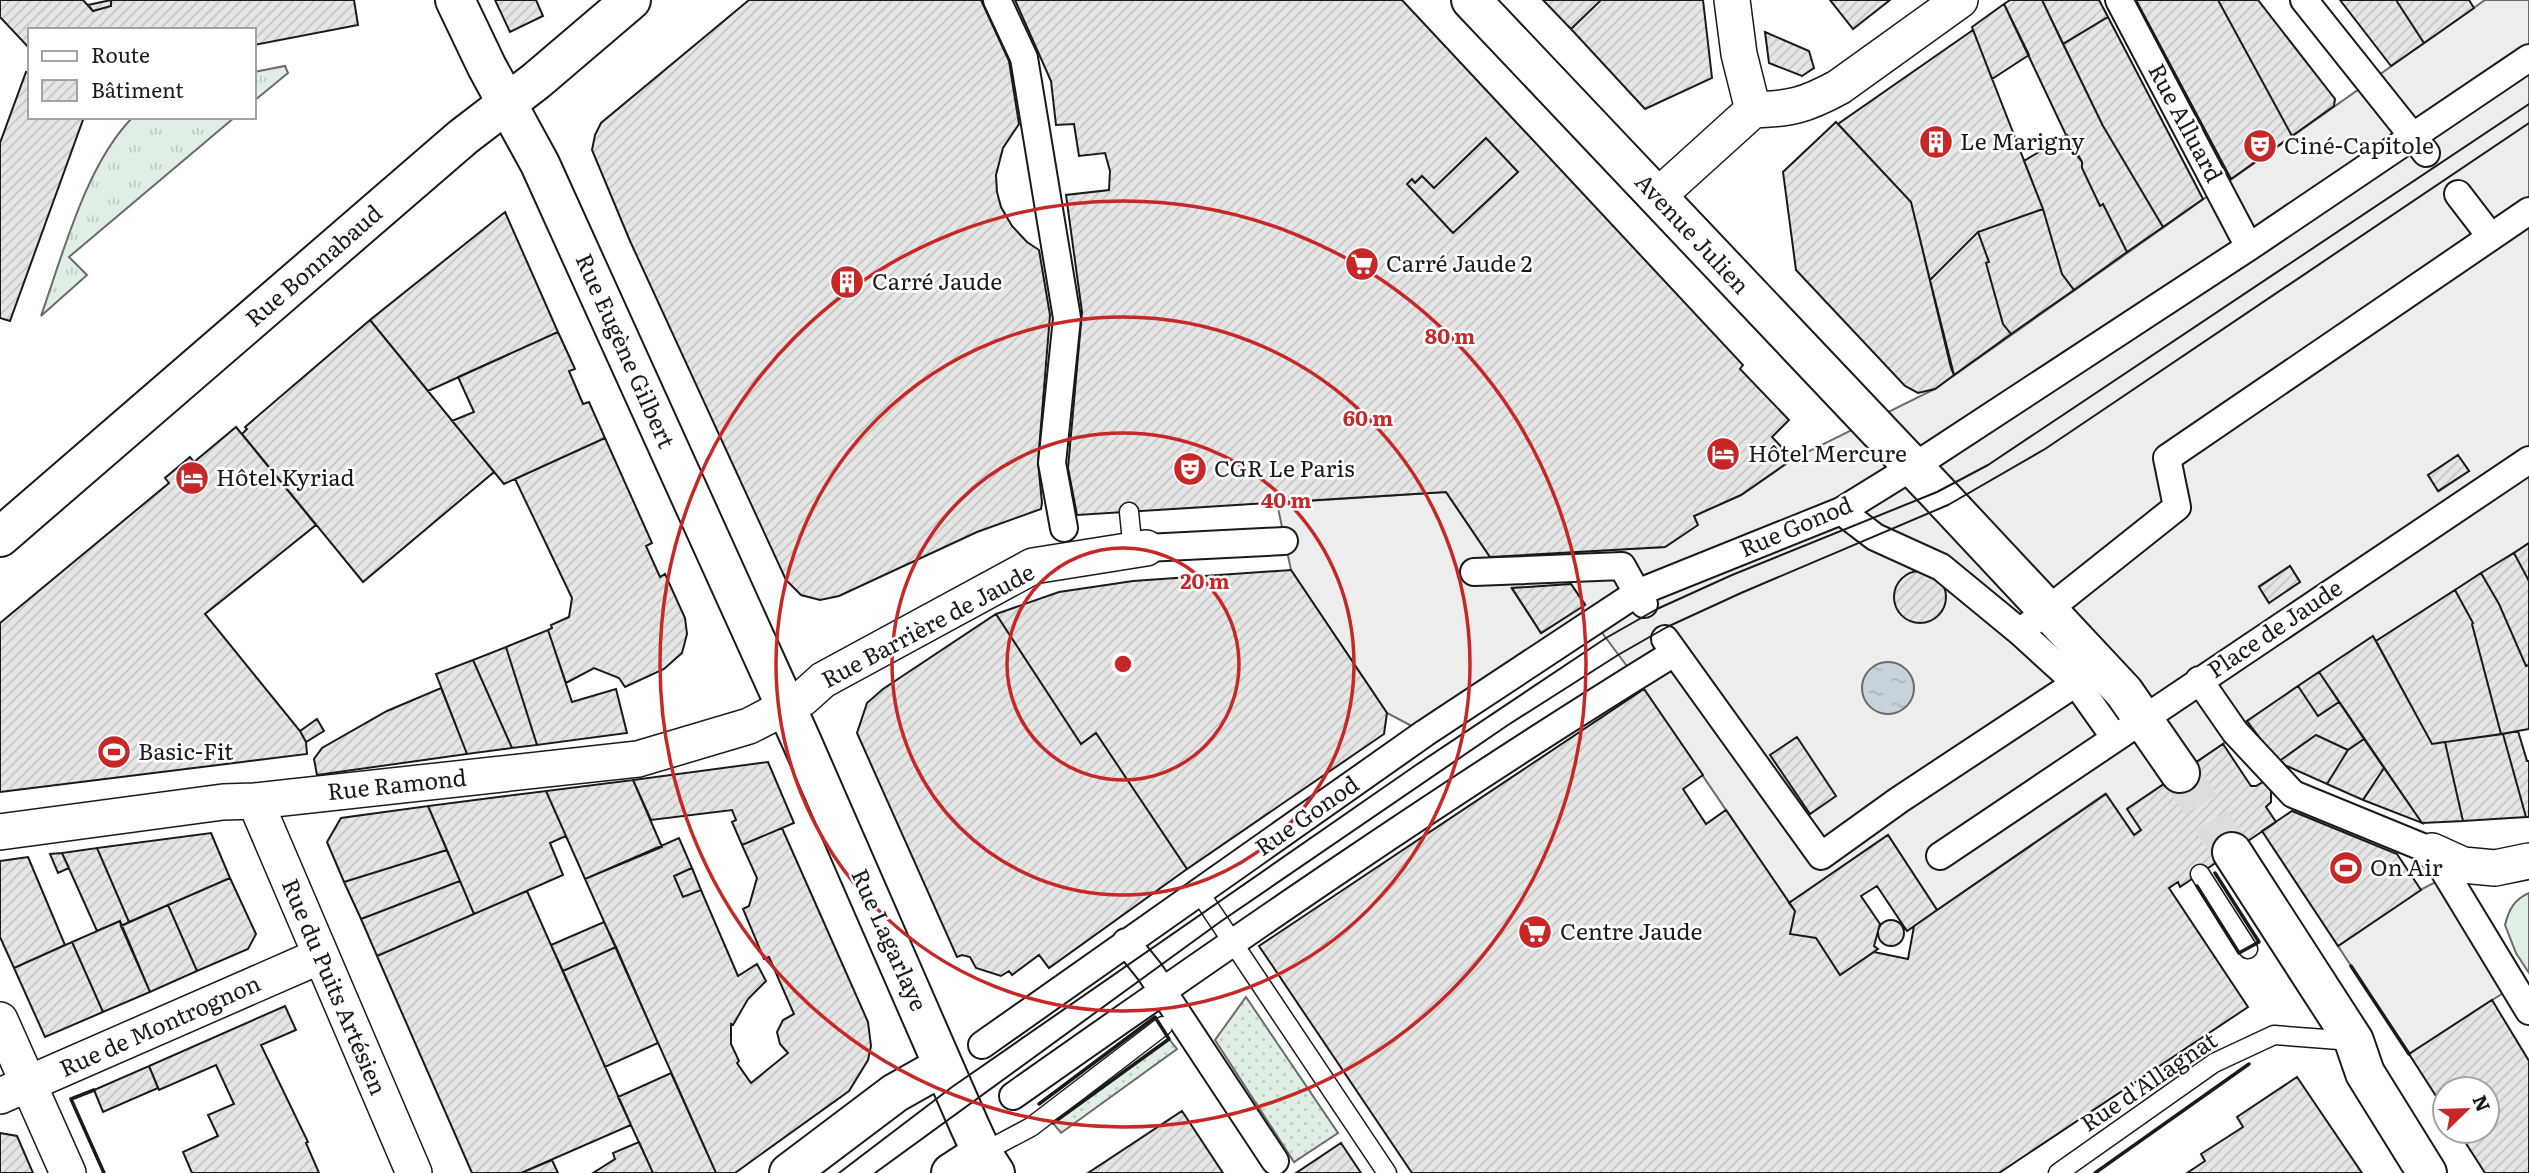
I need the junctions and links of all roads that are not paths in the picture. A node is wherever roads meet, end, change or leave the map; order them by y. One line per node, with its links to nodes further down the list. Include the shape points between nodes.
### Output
1 (455, 0): 10 (main road, Rue Eugène Gilbert)
2 (631, 0): 10 (main road, Rue Bonnabaud)
3 (997, 0): 22 (street, via 1024,58 1067,318 1052,463)
4 (1471, 0): 14 (main road, Avenue Julien)
5 (1732, 0): 11 (street)
6 (1960, 0): 11 (street, via 1823,96 1784,110)
7 (2119, 0): 17 (street, Rue Alluard)
8 (2304, 0): 12 (street)
9 (2529, 58): 12 (street, Rue Gonod)
10 (505, 103): 23 (main road, Rue Bonnabaud); 31 (main road, Rue Eugène Gilbert, via 540,164)
11 (1753, 110): 14 (street)
12 (2420, 146): 17 (street, Rue Gonod)
13 (2458, 194): 16 (street)
14 (1658, 196): 19 (main road, Avenue Julien)
15 (2529, 211): 16 (street)
16 (2491, 237): 28 (street, via 2167,458 2178,507)
17 (2249, 247): 19 (street, Rue Gonod)
18 (2529, 460): 29 (street, Place de Jaude)
19 (1912, 468): 21 (street, Rue Gonod); 28 (main road)
20 (1129, 512): 25 (lane)
21 (1841, 512): 27 (street, Rue Gonod); 28 (street, via 1875,537 1941,567)
22 (1064, 528)
23 (0, 537)
24 (1284, 541): 25 (street, Rue Barrière de Jaude)
25 (1140, 549): 31 (street, Rue Barrière de Jaude, via 1033,566 823,680)
26 (1475, 572): 27 (street, via 1622,566)
27 (1640, 598): 41 (street, Rue Gonod, via 1425,733)
28 (2034, 621): 30 (street); 32 (main road, via 2123,692)
29 (2199, 680): 32 (street, Place de Jaude); 36 (street, via 2235,732 2293,794)
30 (2076, 683): 32 (street); 42 (street, via 1821,856 1669,646 1571,717)
31 (786, 706): 34 (street, Rue Ramond, via 749,726 638,759); 52 (main road, Rue Lagarlaye)
32 (2128, 728): 33 (main road); 38 (street, Place de Jaude)
33 (2180, 773)
34 (255, 801): 35 (street, Rue Ramond); 45 (street, Rue du Puits Artésien)
35 (0, 832)
36 (2432, 851): 39 (street, via 2463,865 2495,868); 47 (street)
37 (2232, 852): 50 (main road)
38 (1940, 856)
39 (2529, 861)
40 (2200, 874): 44 (lane)
41 (1199, 892): 42 (lane); 43 (street, Rue Gonod)
42 (1233, 941): 46 (street); 60 (lane)
43 (1126, 942): 46 (street); 51 (street, Rue Gonod)
44 (2248, 949)
45 (320, 956): 53 (street, Rue de Montrognon); 58 (street, Rue du Puits Artésien)
46 (1162, 991): 54 (street); 55 (street)
47 (2529, 1011)
48 (0, 1020): 53 (street)
49 (1163, 1026): 56 (lane)
50 (2354, 1041): 61 (lane, Rue d'Allagnat, via 2274,1035 2214,1063); 62 (main road, via 2365,1073)
51 (982, 1045)
52 (943, 1066): 56 (main road, Rue Lagarlaye); 59 (main road, via 895,1093)
53 (14, 1090): 57 (street)
54 (1013, 1096)
55 (1275, 1161)
56 (976, 1166)
57 (68, 1173)
58 (414, 1173)
59 (789, 1173)
60 (1387, 1173)
61 (2058, 1173)
62 (2427, 1173)

